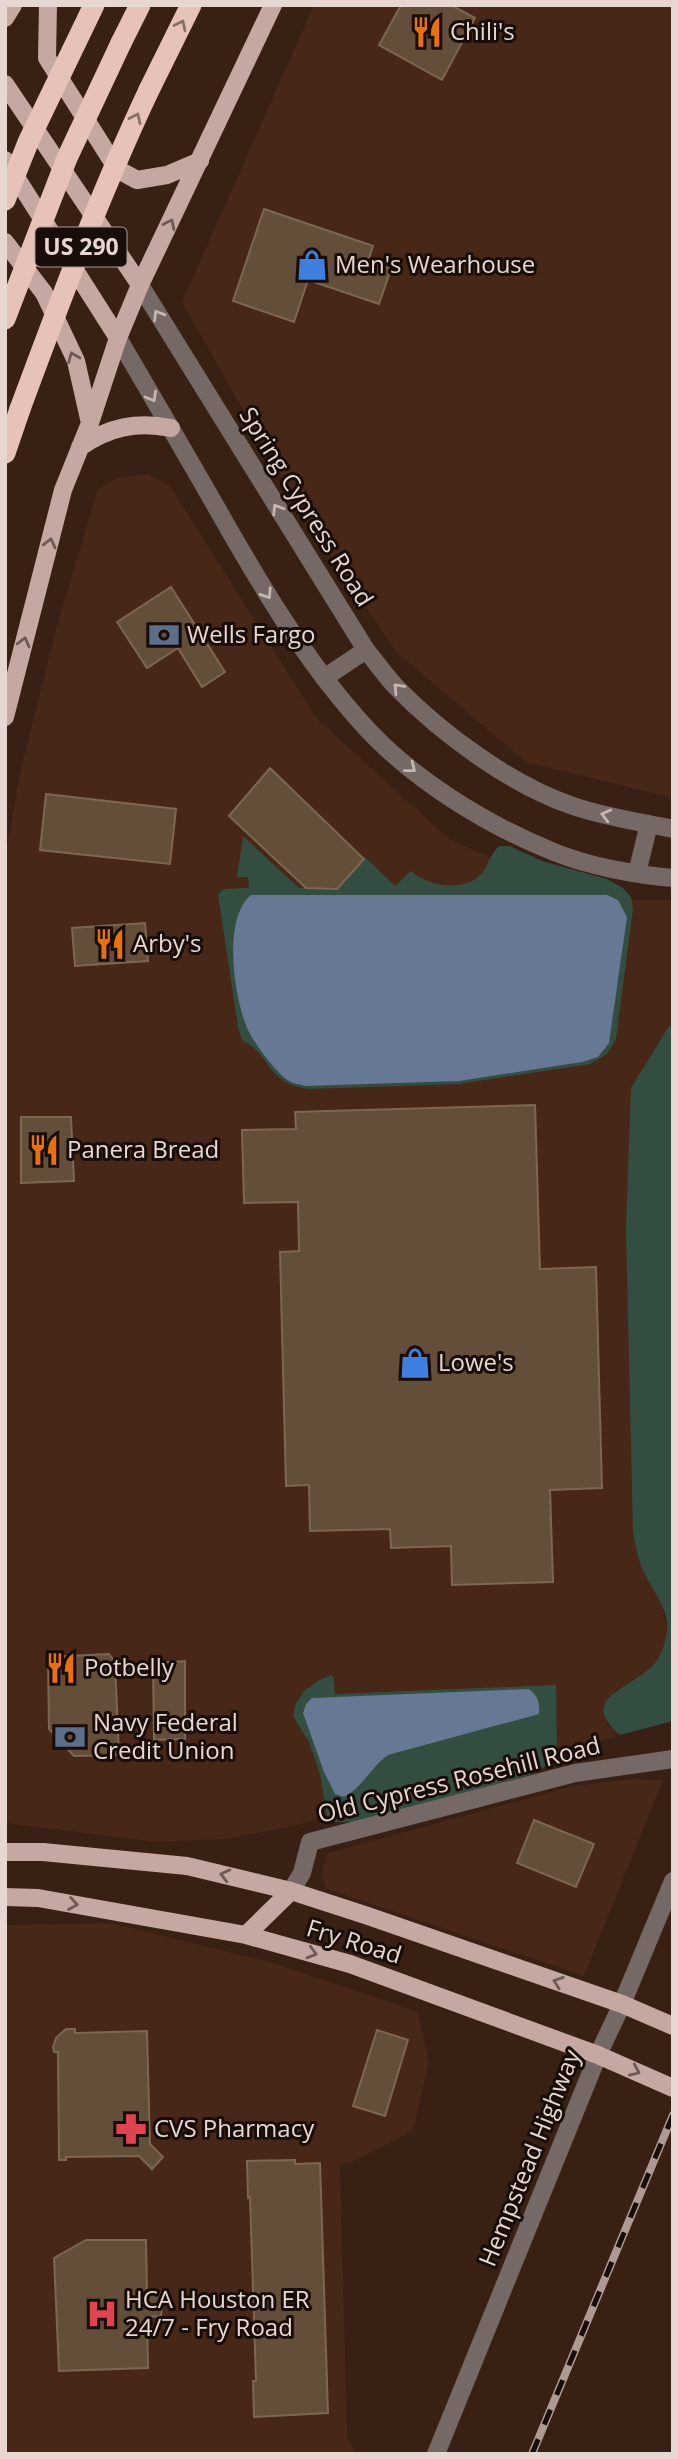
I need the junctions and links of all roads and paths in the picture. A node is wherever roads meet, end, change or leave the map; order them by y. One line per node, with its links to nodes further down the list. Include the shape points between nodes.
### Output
1 (13, 5): 7 (main road)
2 (48, 5): 10 (main road, via 47,58 117,169 137,180 167,175)
3 (93, 5): 11 (highway, bridge)
4 (140, 5): 14 (highway, bridge, via 67,158)
5 (191, 5): 19 (highway, US 290, one-way to 5, bridge, via 76,257)
6 (272, 5): 10 (main road)
7 (5, 18)
8 (5, 84): 13 (main road, Spring Cypress Road)
9 (5, 160): 15 (main road)
10 (200, 161): 13 (main road, one-way to 10)
11 (5, 200)
12 (5, 242): 16 (main road, one-way to 12, via 76,361 44,293)
13 (140, 285): 15 (main road); 20 (street, Spring Cypress Road, one-way to 13)
14 (5, 319)
15 (118, 338): 16 (main road); 17 (street, one-way to 17)
16 (90, 423): 18 (main road)
17 (171, 428): 18 (main road, via 144,424 116,428); 21 (street, one-way to 21, via 265,592)
18 (80, 447): 22 (main road, one-way to 18, via 63,490)
19 (5, 453)
20 (366, 650): 21 (street); 23 (street, Spring Cypress Road, one-way to 20, via 573,806 509,774 428,717)
21 (324, 678): 25 (street, one-way to 25, via 358,720 447,795 556,854)
22 (5, 717)
23 (649, 824): 24 (street, Spring Cypress Road); 25 (street)
24 (673, 829)
25 (637, 873): 26 (street)
26 (673, 878)
27 (673, 1759): 30 (street, Old Cypress Rosehill Road, via 575,1773 310,1842)
28 (5, 1852): 30 (main road, Fry Road, one-way to 28, via 187,1866)
29 (673, 1881): 33 (street, Hempstead Highway)
30 (291, 1891): 32 (main road); 33 (main road, Fry Road, one-way to 30)
31 (5, 1897): 32 (main road, Fry Road, one-way to 32, via 38,1898)
32 (246, 1935): 35 (main road, Fry Road, one-way to 35, via 350,1964)
33 (622, 2004): 34 (main road, Fry Road); 35 (street, Hempstead Highway)
34 (673, 2026)
35 (598, 2055): 36 (main road, Fry Road, one-way to 36); 37 (street, Hempstead Highway)
36 (673, 2088)
37 (436, 2454)

